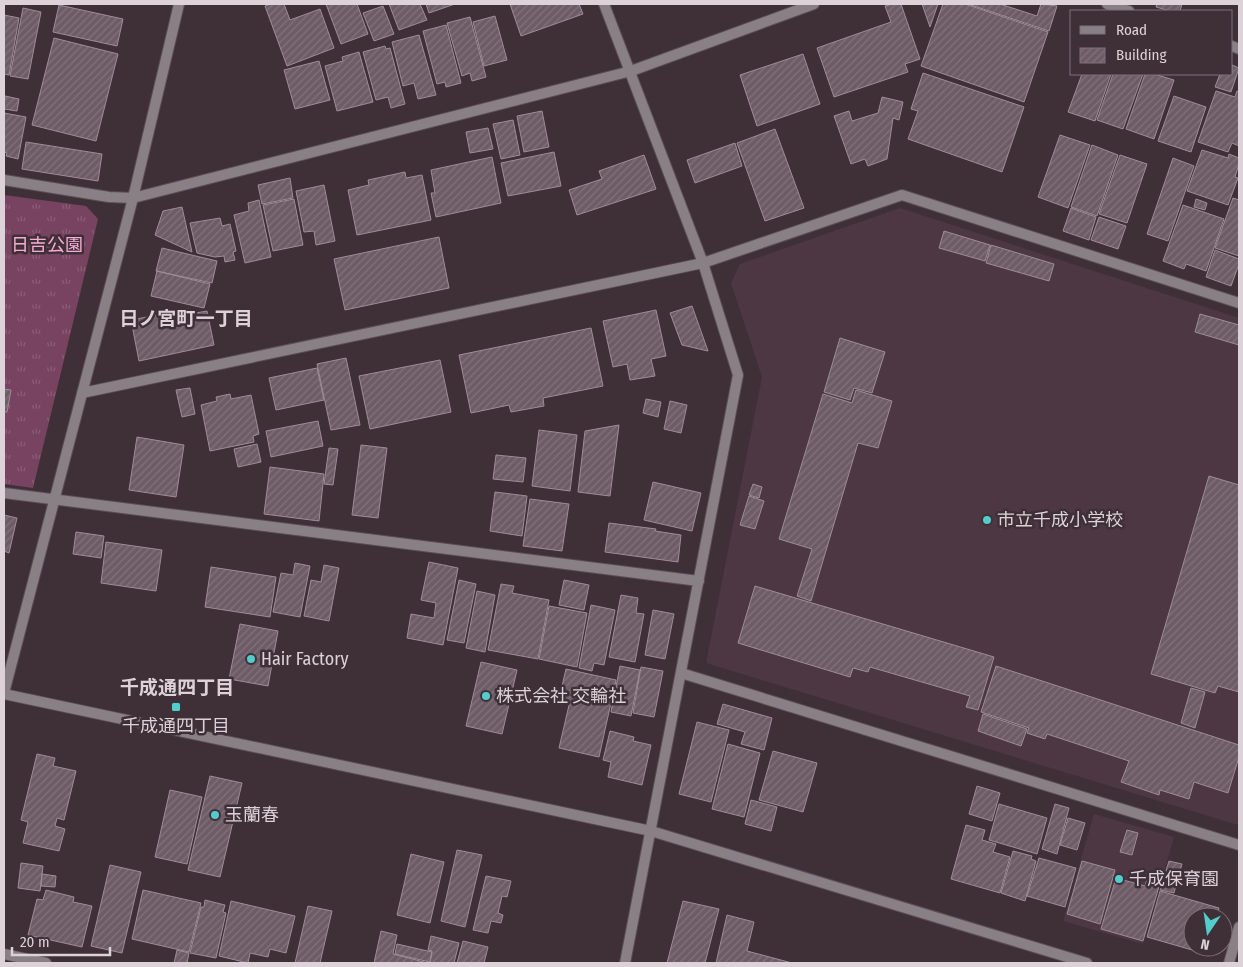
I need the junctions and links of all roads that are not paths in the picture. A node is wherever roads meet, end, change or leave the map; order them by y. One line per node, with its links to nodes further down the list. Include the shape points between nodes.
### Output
1 (179, 4): 8 (street)
2 (604, 4): 6 (street)
3 (814, 4): 6 (street)
4 (1107, 4): 5 (street)
5 (1126, 10)
6 (631, 70): 8 (street); 9 (street)
7 (4, 180): 8 (street)
8 (133, 198): 11 (street)
9 (704, 264): 10 (street, via 902,195); 11 (street); 14 (street, via 738,376)
10 (1239, 303)
11 (82, 393): 13 (street)
12 (4, 493): 13 (street)
13 (54, 499): 14 (street); 16 (street)
14 (698, 581): 15 (street)
15 (681, 674): 17 (street); 18 (street)
16 (4, 693): 17 (street)
17 (650, 831): 22 (street); 23 (street)
18 (1239, 845)
19 (1239, 927): 24 (street)
20 (4, 954): 21 (street)
21 (46, 963)
22 (625, 963)
23 (1087, 963)
24 (1229, 963)

